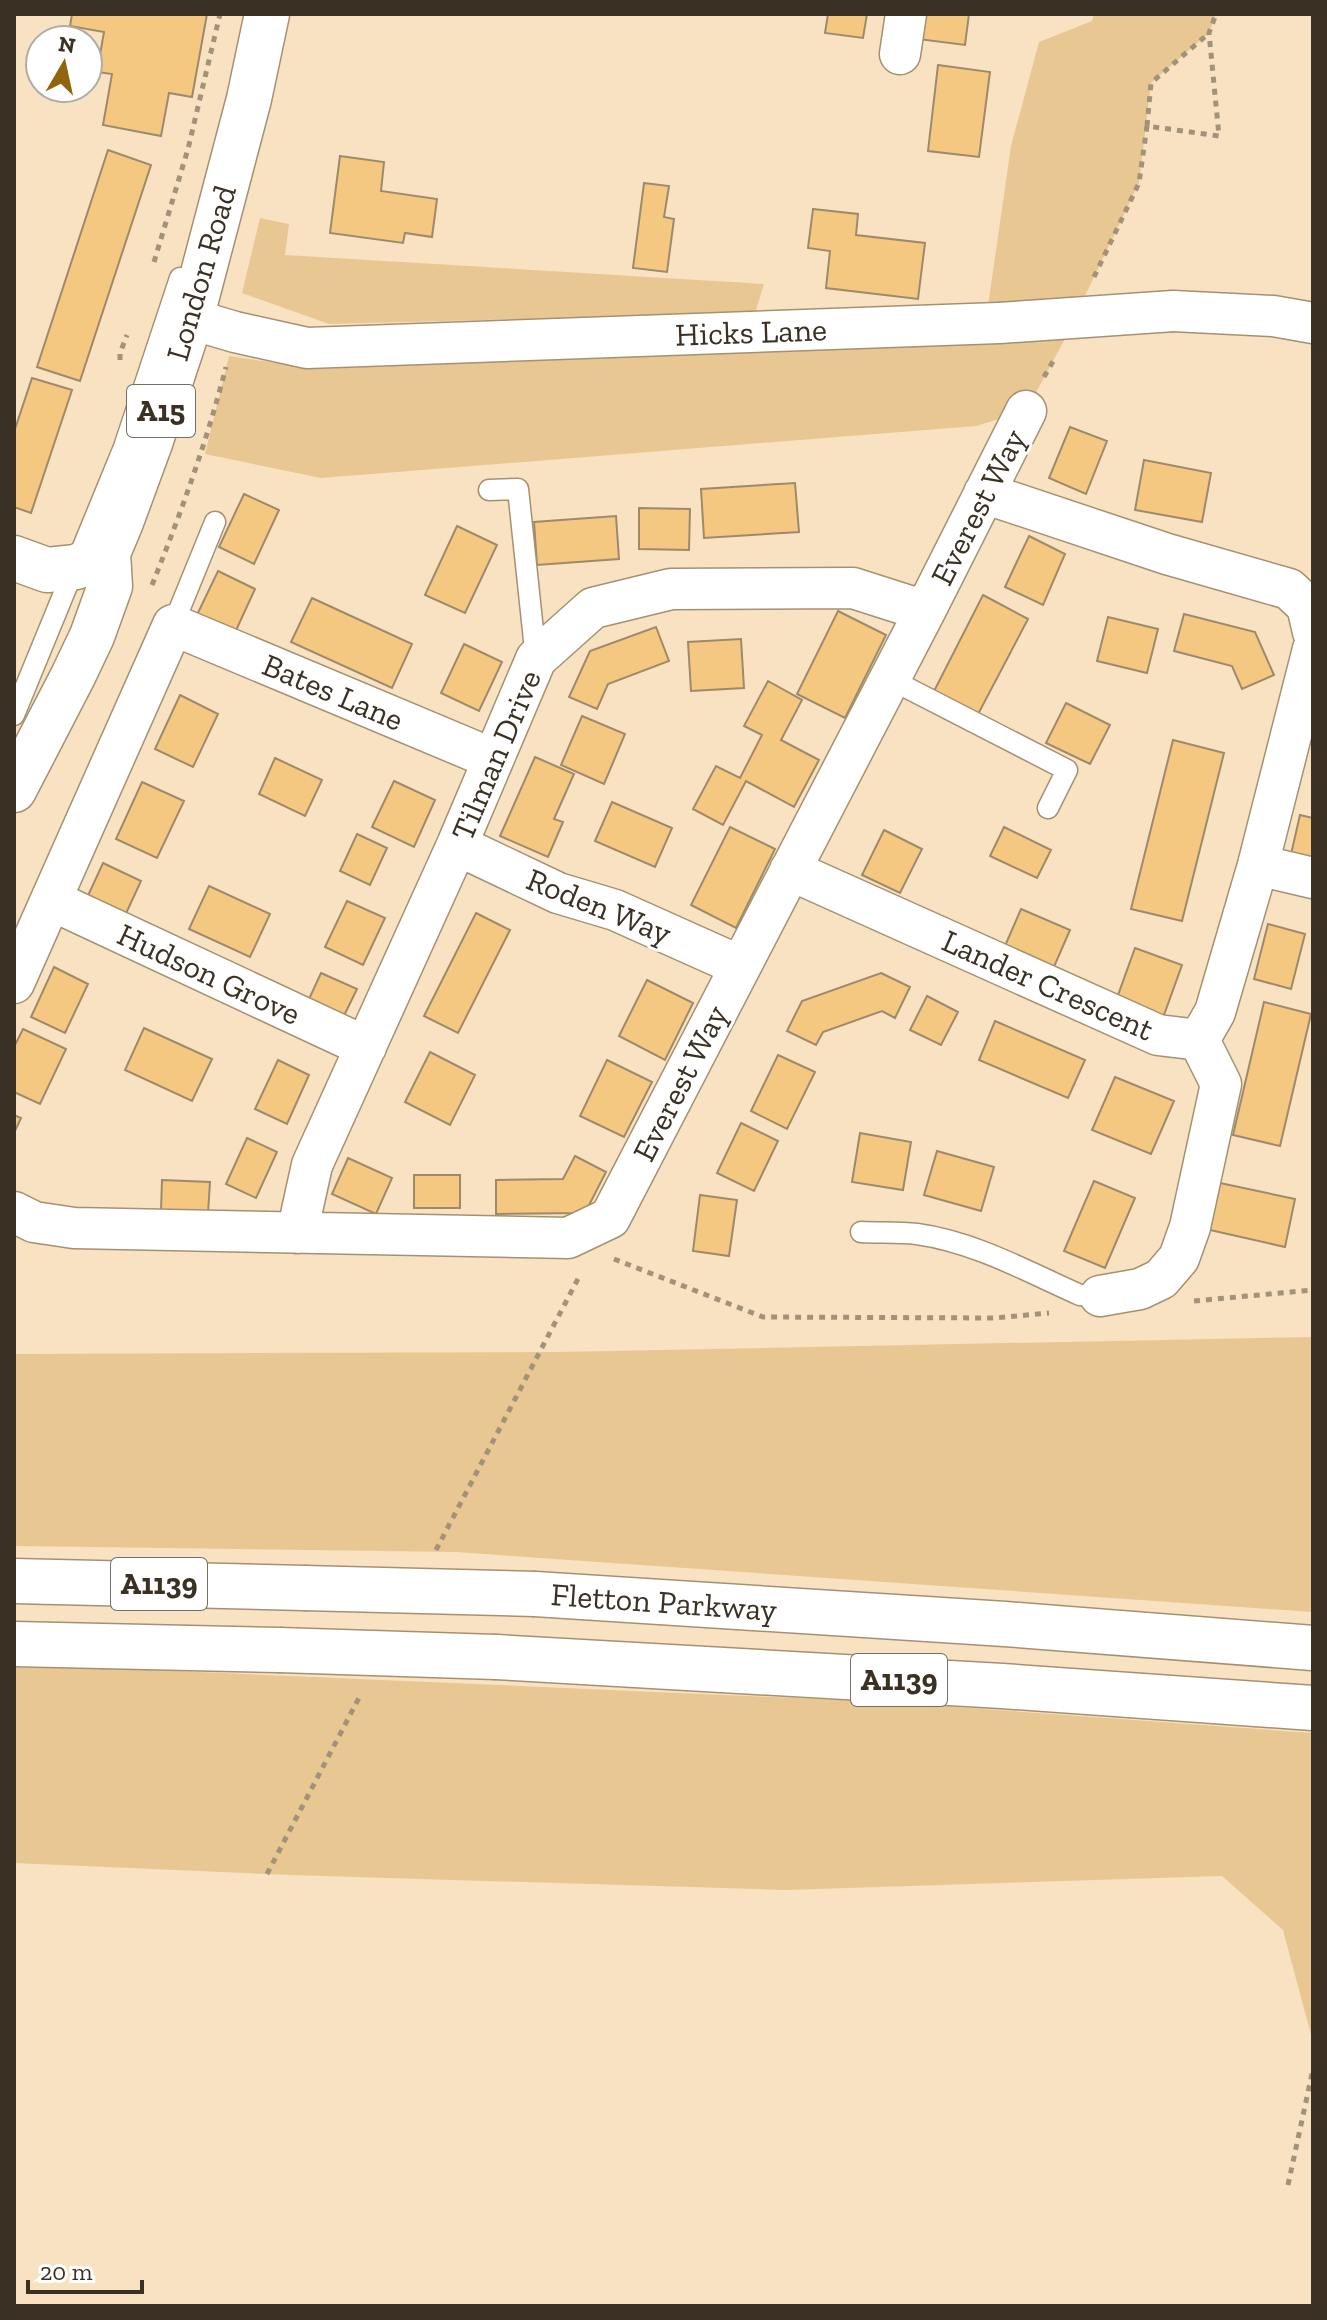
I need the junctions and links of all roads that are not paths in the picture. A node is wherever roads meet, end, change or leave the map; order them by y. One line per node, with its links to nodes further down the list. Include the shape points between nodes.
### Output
1 (252, 14): 12 (lane, via 223,140)
2 (267, 14): 5 (main road, London Road / A15)
3 (906, 14): 4 (street)
4 (900, 54)
5 (191, 319): 6 (street, Hicks Lane, bridge, via 307,348 999,323 1173,311); 12 (main road, London Road / A15, via 150,443)
6 (1313, 323)
7 (1026, 411): 9 (street, Everest Way)
8 (489, 490): 17 (lane, via 518,489)
9 (984, 493): 13 (street, Everest Way); 14 (street, via 1289,589)
10 (215, 522): 15 (lane)
11 (14, 558): 12 (main road, via 47,570)
12 (92, 560): 19 (lane); 21 (main road, London Road / A15, via 110,586 92,636)
13 (925, 611): 17 (street, Tilman Drive, via 853,588 671,589 593,608); 18 (street, Everest Way)
14 (1311, 613)
15 (173, 625): 20 (street, Bates Lane); 27 (street)
16 (1313, 649): 24 (street, Lander Crescent)
17 (536, 659): 20 (street, Tilman Drive)
18 (890, 679): 22 (lane, via 1067,770); 25 (street, Everest Way)
19 (14, 715)
20 (493, 759): 23 (street, Tilman Drive)
21 (14, 790)
22 (1048, 808)
23 (457, 845): 28 (street, Roden Way, via 558,893 615,910); 31 (street, Tilman Drive)
24 (1258, 865): 26 (street); 30 (street, Lander Crescent, via 1215,1012)
25 (790, 870): 28 (street, Everest Way); 30 (street, Lander Crescent, via 1158,1035)
26 (1313, 878)
27 (51, 900): 29 (street); 31 (street, Hudson Grove)
28 (740, 966): 34 (street, Everest Way, via 602,1234 568,1238)
29 (14, 983)
30 (1199, 1040): 35 (street, via 1221,1084 1179,1258 1161,1279)
31 (366, 1047): 34 (street, Tilman Drive, via 312,1165)
32 (14, 1212): 34 (street, via 34,1222 74,1228)
33 (861, 1232): 35 (lane, via 947,1240 1080,1295)
34 (297, 1233)
35 (1100, 1296)
36 (14, 1581): 38 (main road, Fletton Parkway / A1139, bridge, via 535,1594)
37 (14, 1644): 39 (main road, Fletton Parkway / A1139, bridge, via 496,1657)
38 (1310, 1648)
39 (1307, 1708)

